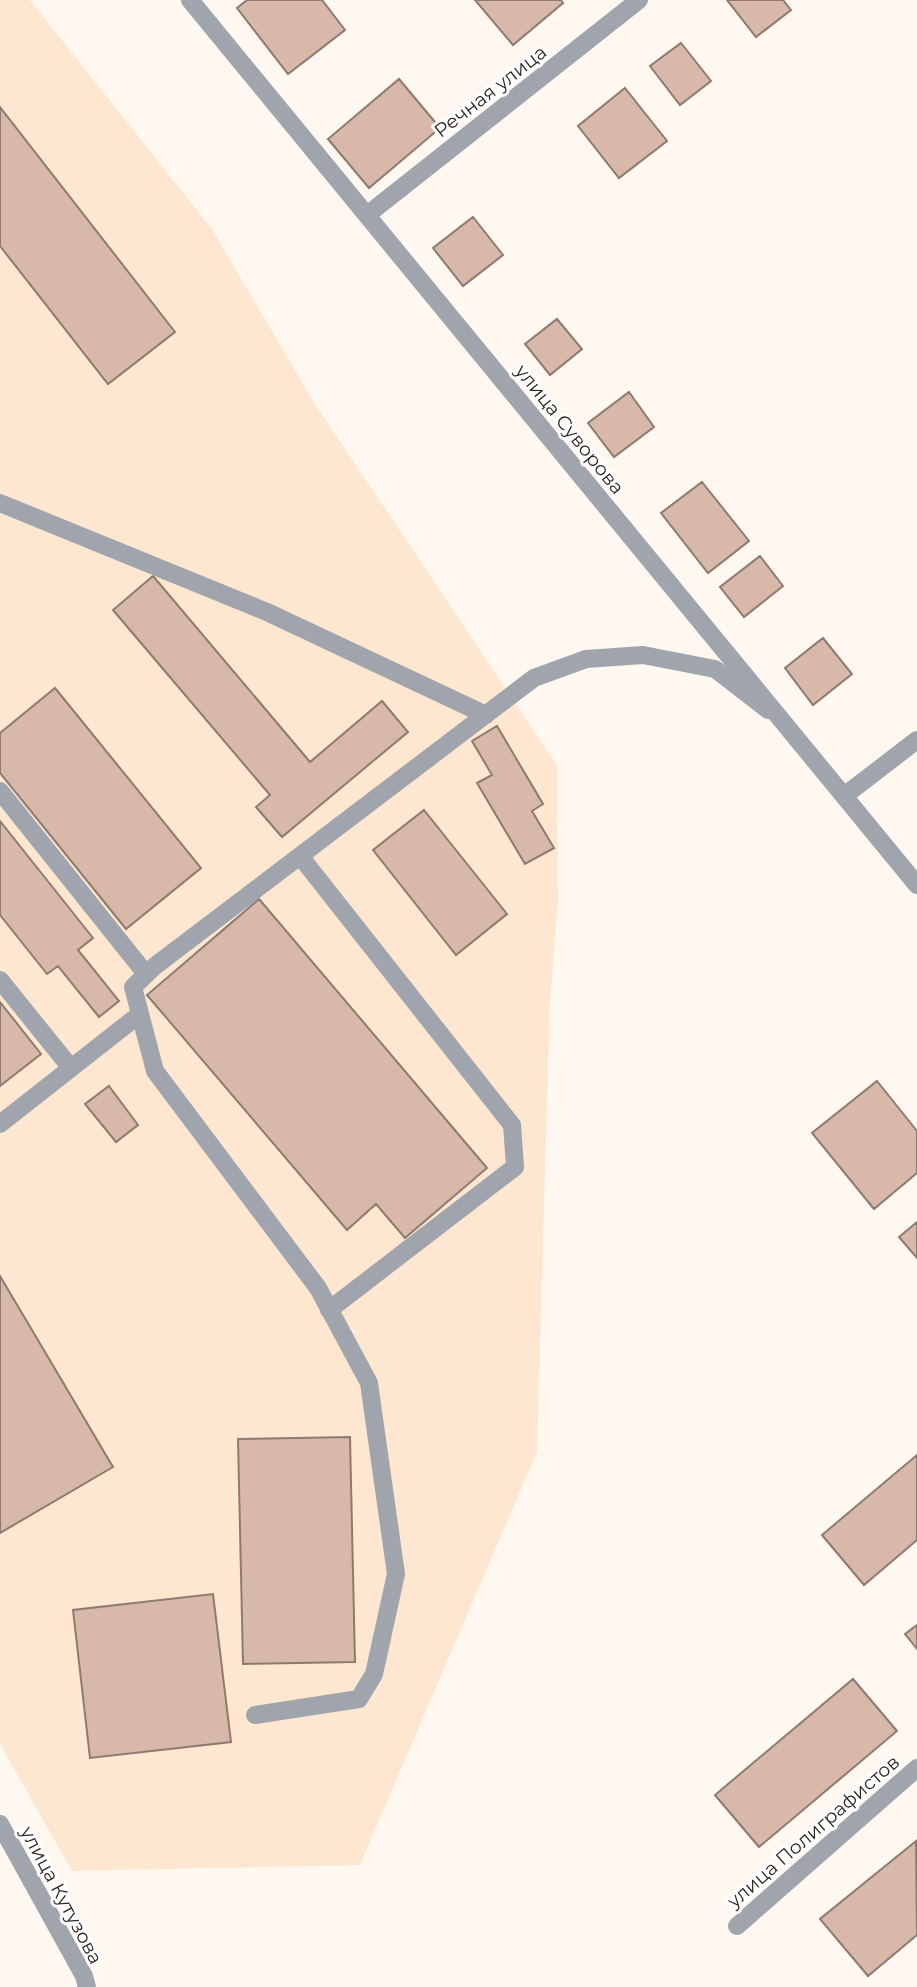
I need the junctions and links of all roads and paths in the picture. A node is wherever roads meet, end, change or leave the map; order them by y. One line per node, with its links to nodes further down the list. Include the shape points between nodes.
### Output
1 (190, 0): 3 (street, улица Суворова)
2 (639, 0): 3 (street, Речная улица)
3 (367, 215): 6 (street, улица Суворова)
4 (0, 503): 5 (street, via 267,612)
5 (486, 715): 6 (street, via 534,678 586,659 643,654 715,669); 10 (street)
6 (782, 721): 9 (street, улица Суворова)
7 (917, 740): 9 (street)
8 (0, 791): 12 (street)
9 (844, 796): 11 (street, улица Суворова)
10 (300, 856): 12 (street); 17 (street, via 512,1125 515,1167)
11 (917, 885)
12 (146, 974): 14 (street, via 133,987)
13 (0, 980): 15 (street)
14 (140, 1014): 15 (street); 17 (street, via 155,1071 318,1288)
15 (71, 1068): 16 (street)
16 (0, 1124)
17 (329, 1310): 18 (street, via 369,1383 396,1574 374,1674 359,1699)
18 (255, 1715)
19 (917, 1768): 21 (street, улица Полиграфистов)
20 (0, 1824): 22 (street, улица Кутузова)
21 (737, 1926)
22 (87, 1987)

